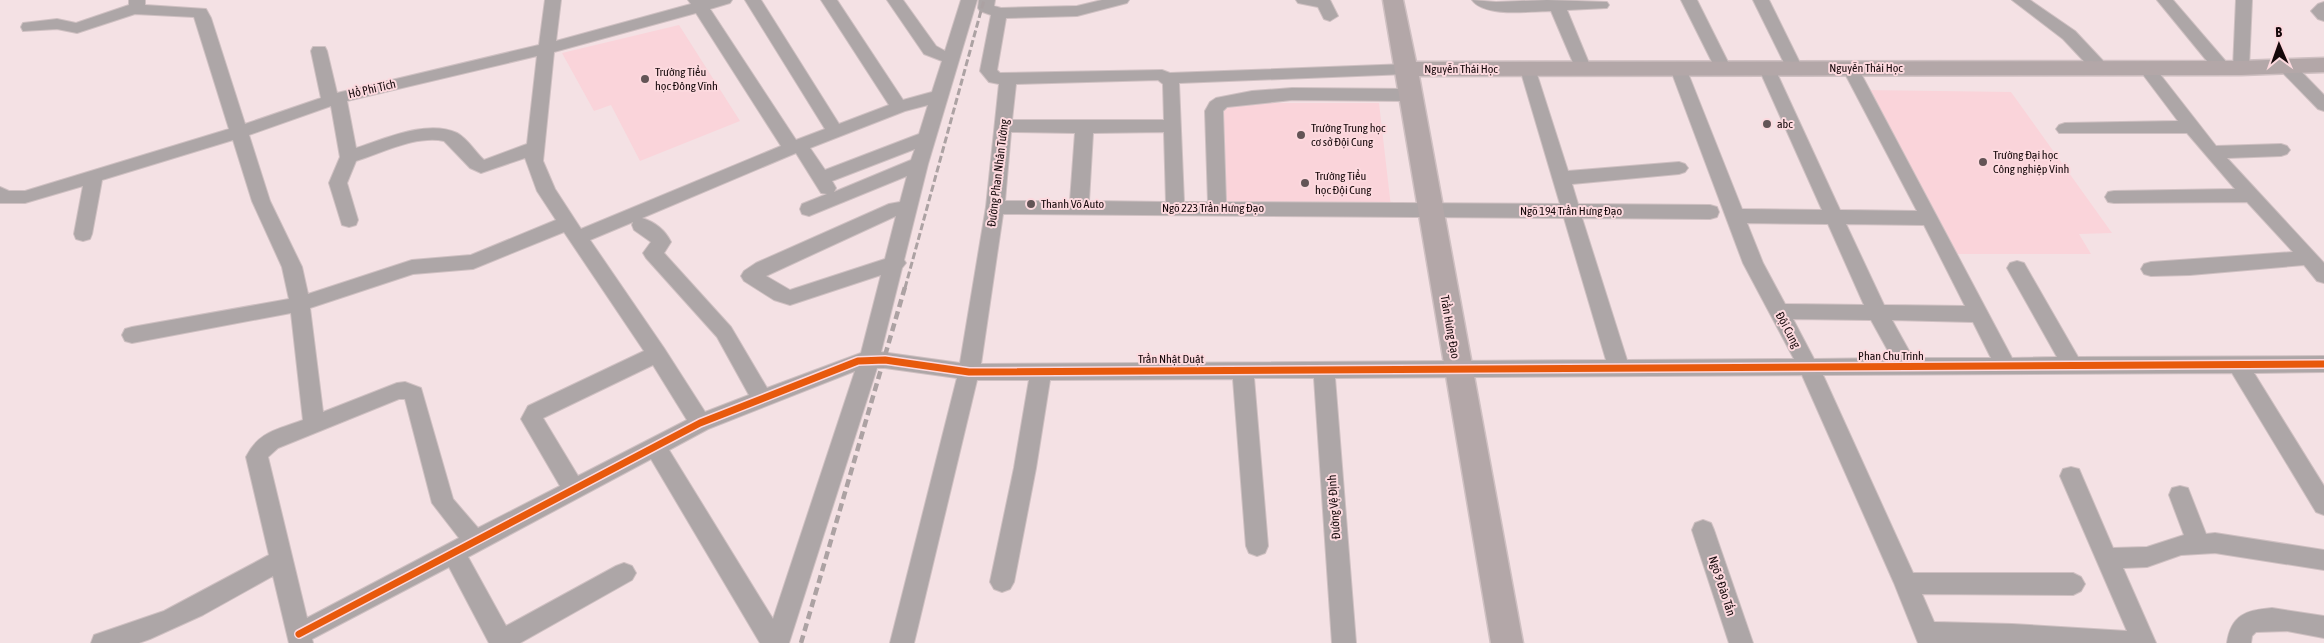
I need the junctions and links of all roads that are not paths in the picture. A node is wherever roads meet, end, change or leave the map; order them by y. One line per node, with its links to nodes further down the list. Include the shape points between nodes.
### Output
1 (553, 0): 25 (street)
2 (724, 0): 18 (street, Hồ Phi Tích)
3 (753, 0): 53 (street)
4 (829, 0): 46 (street)
5 (895, 0): 27 (street, via 930,50)
6 (969, 0): 27 (street)
7 (1121, 0): 20 (street, via 1077,11)
8 (1304, 0): 22 (street, via 1324,3)
9 (1393, 0): 42 (main road, Trần Hưng Đạo)
10 (1480, 0): 16 (street, via 1493,7)
11 (1689, 0): 32 (street)
12 (1761, 0): 39 (street)
13 (2020, 0): 34 (street, via 2069,35)
14 (2165, 0): 36 (street)
15 (2244, 0): 36 (street)
16 (1556, 3): 19 (street); 30 (street)
17 (138, 4): 24 (street, via 77,28 57,24); 52 (street, via 151,11 200,12)
18 (699, 4): 25 (street, Hồ Phi Tích); 55 (street)
19 (1601, 4)
20 (993, 6): 41 (street, via 988,71 995,78)
21 (2324, 7): 23 (street, via 2319,11)
22 (1330, 16)
23 (2324, 16)
24 (29, 27)
25 (546, 49): 44 (street, Hồ Phi Tích); 56 (street)
26 (319, 51): 44 (street)
27 (953, 58): 43 (street)
28 (2285, 65): 29 (main road, Nguyễn Thái Học); 36 (main road, Nguyễn Thái Học); 45 (street)
29 (2324, 65)
30 (1584, 68): 31 (main road, Nguyễn Thái Học); 37 (main road, Nguyễn Thái Học)
31 (1678, 68): 32 (main road, Nguyễn Thái Học); 78 (street, Đội Cung)
32 (1723, 68): 38 (main road, Nguyễn Thái Học)
33 (1850, 68): 34 (main road, Nguyễn Thái Học); 39 (main road, Nguyễn Thái Học); 80 (street)
34 (2100, 68): 35 (main road, Nguyễn Thái Học)
35 (2146, 68): 36 (main road, Nguyễn Thái Học); 50 (street)
36 (2232, 68)
37 (1528, 69): 42 (main road, Nguyễn Thái Học); 64 (street)
38 (1767, 69): 39 (main road, Nguyễn Thái Học); 79 (street)
39 (1795, 69)
40 (1168, 78): 41 (street, via 1162,75); 42 (street); 48 (street, via 1171,82)
41 (1008, 79): 47 (street, Đường Phan Nhân Tường)
42 (1409, 82): 73 (street, via 1222,102 1214,111); 75 (main road, Trần Hưng Đạo)
43 (940, 96): 46 (street); 54 (street)
44 (334, 99): 52 (street, Hồ Phi Tích); 59 (street)
45 (2324, 105)
46 (899, 107): 53 (street)
47 (1003, 126): 49 (street); 69 (street, Đường Phan Nhân Tường)
48 (1172, 126): 49 (street); 72 (street)
49 (1082, 127): 71 (street)
50 (2192, 127): 51 (street); 58 (street)
51 (2065, 129)
52 (239, 132): 62 (street, Hồ Phi Tích); 90 (street, via 261,201 292,267)
53 (836, 133): 55 (street)
54 (927, 138): 60 (street); 63 (street)
55 (796, 147): 63 (street); 83 (street)
56 (535, 148): 59 (street, via 481,167 455,140 428,134); 83 (street, via 534,161 546,191)
57 (2281, 150): 58 (street)
58 (2211, 152): 66 (street)
59 (349, 157): 81 (street, via 338,183)
60 (919, 164): 68 (street); 70 (street)
61 (1678, 168): 64 (street)
62 (94, 176): 65 (street, Hồ Phi Tích, via 25,197 5,198); 84 (street)
63 (821, 178): 68 (street)
64 (1561, 178): 76 (street)
65 (0, 193)
66 (2251, 194): 67 (street); 85 (street)
67 (2114, 197)
68 (834, 199): 74 (street)
69 (995, 207): 71 (street, Ngõ 223 Trần Hưng Đạo); 108 (street, Đường Phan Nhân Tường)
70 (908, 208): 86 (street); 86 (street, via 896,209 751,276 790,298)
71 (1079, 208): 72 (street, Ngõ 223 Trần Hưng Đạo)
72 (1175, 208): 73 (street, Ngõ 223 Trần Hưng Đạo)
73 (1217, 208): 75 (street, Ngõ 223 Trần Hưng Đạo)
74 (809, 209)
75 (1431, 210): 76 (street, Ngõ 194 Trần Hưng Đạo); 103 (main road, Trần Hưng Đạo)
76 (1571, 210): 77 (street, Ngõ 194 Trần Hưng Đạo); 104 (street)
77 (1710, 212)
78 (1734, 216): 79 (street); 91 (street, Đội Cung, via 1753,263)
79 (1834, 217): 80 (street); 92 (street)
80 (1930, 218): 93 (street)
81 (349, 220)
82 (641, 225): 109 (street, via 660,238 661,245 653,253 724,332)
83 (572, 230): 90 (street, via 473,262 412,267); 95 (street)
84 (83, 234)
85 (2308, 258): 88 (street, via 2214,264 2191,269); 89 (street)
86 (896, 264): 96 (street)
87 (2017, 268): 99 (street)
88 (2151, 269)
89 (2324, 276)
90 (300, 304): 94 (street); 111 (street)
91 (1778, 311): 92 (street); 102 (street, Đội Cung)
92 (1877, 312): 93 (street); 100 (street)
93 (1978, 314): 101 (street)
94 (132, 335)
95 (658, 354): 110 (street); 114 (street, via 533,415 532,419)
96 (877, 360): 108 (street, Trần Nhật Duật); 109 (street, via 858,361); 136 (street)
97 (2324, 364): 98 (street, Phan Chu Trinh)
98 (2238, 365): 99 (street, Phan Chu Trinh); 116 (street)
99 (2072, 366): 101 (street, Phan Chu Trinh)
100 (1907, 367): 101 (street, Phan Chu Trinh); 102 (street, Phan Chu Trinh)
101 (2006, 367)
102 (1808, 368): 104 (street, Phan Chu Trinh); 127 (street, Đội Cung)
103 (1458, 369): 104 (street, Phan Chu Trinh); 107 (street, Trần Nhật Duật); 139 (main road, Trần Hưng Đạo)
104 (1619, 369)
105 (1041, 370): 106 (street, Trần Nhật Duật); 108 (street, Trần Nhật Duật); 126 (street)
106 (1243, 370): 107 (street, Trần Nhật Duật); 120 (street)
107 (1324, 370): 138 (street, Đường Vệ Định)
108 (969, 372): 137 (street, Đường Phan Nhân Tường)
109 (762, 398): 110 (street)
110 (700, 423): 112 (street)
111 (314, 424): 118 (street, via 397,391 412,392 443,503); 122 (street, via 270,442 261,449 257,458)
112 (655, 446): 114 (street); 135 (street)
113 (2071, 476): 124 (street)
114 (574, 489): 118 (street)
115 (2180, 495): 119 (street)
116 (2324, 505)
117 (1703, 530): 140 (street, Ngõ 9 Đào Tấn)
118 (475, 540): 121 (street)
119 (2198, 543): 123 (street, via 2226,543); 124 (street, via 2181,545 2147,557 2113,558)
120 (1257, 546)
121 (453, 552): 130 (street); 133 (street)
122 (281, 560): 130 (street); 134 (street, via 171,620 132,636)
123 (2324, 560)
124 (2109, 563): 143 (street)
125 (624, 573): 133 (street)
126 (1002, 582)
127 (1906, 582): 128 (street); 131 (street, Đội Cung)
128 (2073, 584)
129 (2324, 627): 144 (street, via 2256,620 2244,626)
130 (300, 638)
131 (1929, 638): 132 (street)
132 (2038, 640): 141 (street)
133 (502, 642)
134 (103, 643)
135 (773, 643)
136 (777, 643)
137 (902, 643)
138 (1344, 643)
139 (1507, 643)
140 (1741, 643)
141 (2132, 643): 142 (street)
142 (2138, 643)
143 (2144, 643)
144 (2239, 643)

